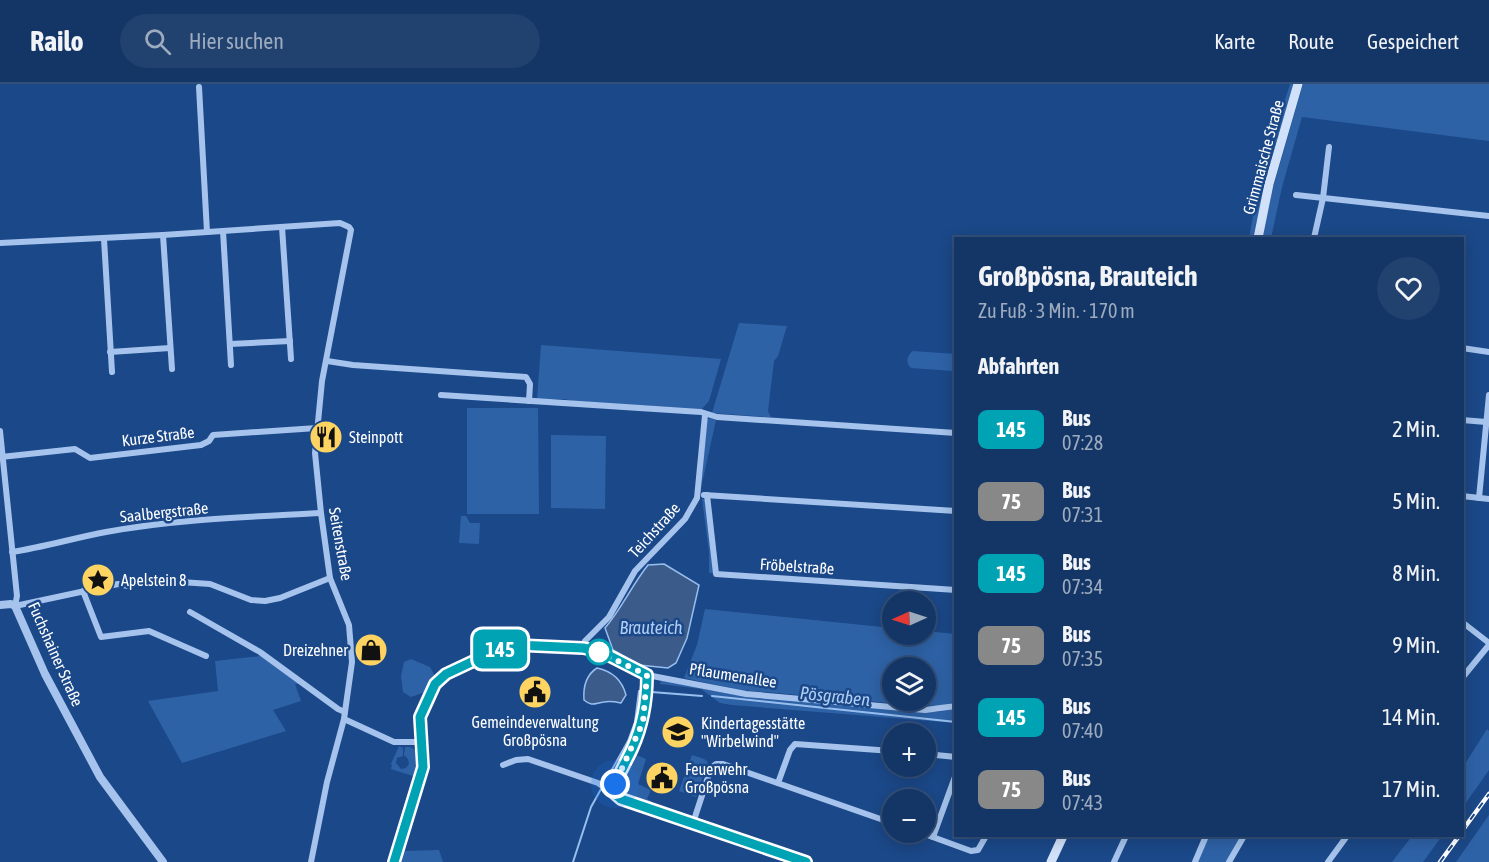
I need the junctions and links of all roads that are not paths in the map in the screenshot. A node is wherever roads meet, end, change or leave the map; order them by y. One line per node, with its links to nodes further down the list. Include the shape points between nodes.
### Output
1 (1299, 84): 11 (main road, Grimmaische Straße, via 1269,184)
2 (199, 87): 9 (street)
3 (1329, 147): 5 (street)
4 (1296, 195): 5 (street)
5 (1323, 198): 6 (street); 12 (street)
6 (1489, 216)
7 (282, 227): 8 (street); 15 (street); 22 (street, Seitenstraße, via 340,223 349,227 351,235)
8 (224, 231): 9 (street); 16 (street)
9 (207, 232): 10 (street)
10 (162, 236): 13 (street); 17 (street)
11 (1258, 237)
12 (1314, 237)
13 (104, 239): 14 (street); 19 (street)
14 (0, 243)
15 (290, 340): 16 (street); 21 (street)
16 (230, 345): 23 (street)
17 (170, 348): 19 (street); 24 (street)
18 (1464, 348): 20 (street)
19 (110, 352): 25 (street)
20 (1489, 352)
21 (291, 359)
22 (327, 361): 28 (street, via 526,377 530,384); 32 (street, Seitenstraße)
23 (231, 365)
24 (172, 369)
25 (112, 372)
26 (441, 395): 28 (street)
27 (1489, 395): 31 (street)
28 (529, 401): 29 (street)
29 (705, 415): 34 (street); 36 (street, Teichstraße)
30 (1464, 420): 31 (street)
31 (1486, 422): 39 (street)
32 (317, 428): 35 (street, Kurze Straße, via 213,435 201,445 90,458 75,449); 42 (street, Seitenstraße, via 315,453)
33 (0, 431): 35 (street, Fuchshainer Straße)
34 (954, 433)
35 (2, 458): 43 (street, Fuchshainer Straße)
36 (698, 494): 37 (street); 54 (street, Teichstraße, via 689,514 641,563 609,617)
37 (707, 495): 41 (street); 47 (street, Fröbelstraße, via 716,574)
38 (1464, 495): 39 (street)
39 (1479, 498): 40 (street)
40 (1489, 499)
41 (954, 511)
42 (321, 513): 43 (street, Saalbergstraße, via 140,527); 44 (street, Seitenstraße)
43 (12, 552): 50 (street, Fuchshainer Straße)
44 (330, 578): 45 (street, via 265,601 251,600 210,584); 59 (street, Seitenstraße, via 351,633 352,662)
45 (166, 581)
46 (128, 586): 48 (street, via 118,584)
47 (954, 590)
48 (83, 591): 50 (street); 55 (street, via 101,637 149,631)
49 (0, 605): 50 (street)
50 (15, 606): 79 (street, Fuchshainer Straße, via 45,674 100,777)
51 (190, 612): 59 (street, via 260,652)
52 (1464, 624): 53 (street)
53 (1489, 644): 57 (street)
54 (583, 648): 56 (street, Pflaumenallee, via 602,652); 61 (street, Pflaumenallee, via 516,645 453,669 435,684 424,706 420,717)
55 (206, 656)
56 (647, 675): 58 (street, Pflaumenallee, via 746,694 925,710); 68 (street, via 643,722)
57 (1464, 675)
58 (954, 706)
59 (345, 711): 60 (street, Seitenstraße)
60 (344, 719): 61 (street, via 394,742); 80 (street, Seitenstraße)
61 (421, 742): 81 (street, Pflaumenallee, via 423,767)
62 (882, 750): 67 (street, via 795,744)
63 (936, 755): 64 (street)
64 (954, 757)
65 (503, 765): 68 (street, via 528,759)
66 (954, 779): 71 (street)
67 (778, 783): 69 (street); 70 (street, via 716,764 711,768)
68 (613, 792): 70 (street, via 621,799)
69 (882, 819)
70 (693, 823): 82 (street)
71 (936, 829)
72 (985, 837): 78 (street, via 978,850 971,851)
73 (1064, 837): 83 (main road)
74 (1126, 837): 84 (street)
75 (1206, 837): 85 (street)
76 (1243, 837): 86 (street)
77 (1346, 837): 87 (street)
78 (936, 838)
79 (163, 862)
80 (311, 862)
81 (394, 862)
82 (806, 862)
83 (1051, 862)
84 (1114, 862)
85 (1196, 862)
86 (1229, 862)
87 (1328, 862)

